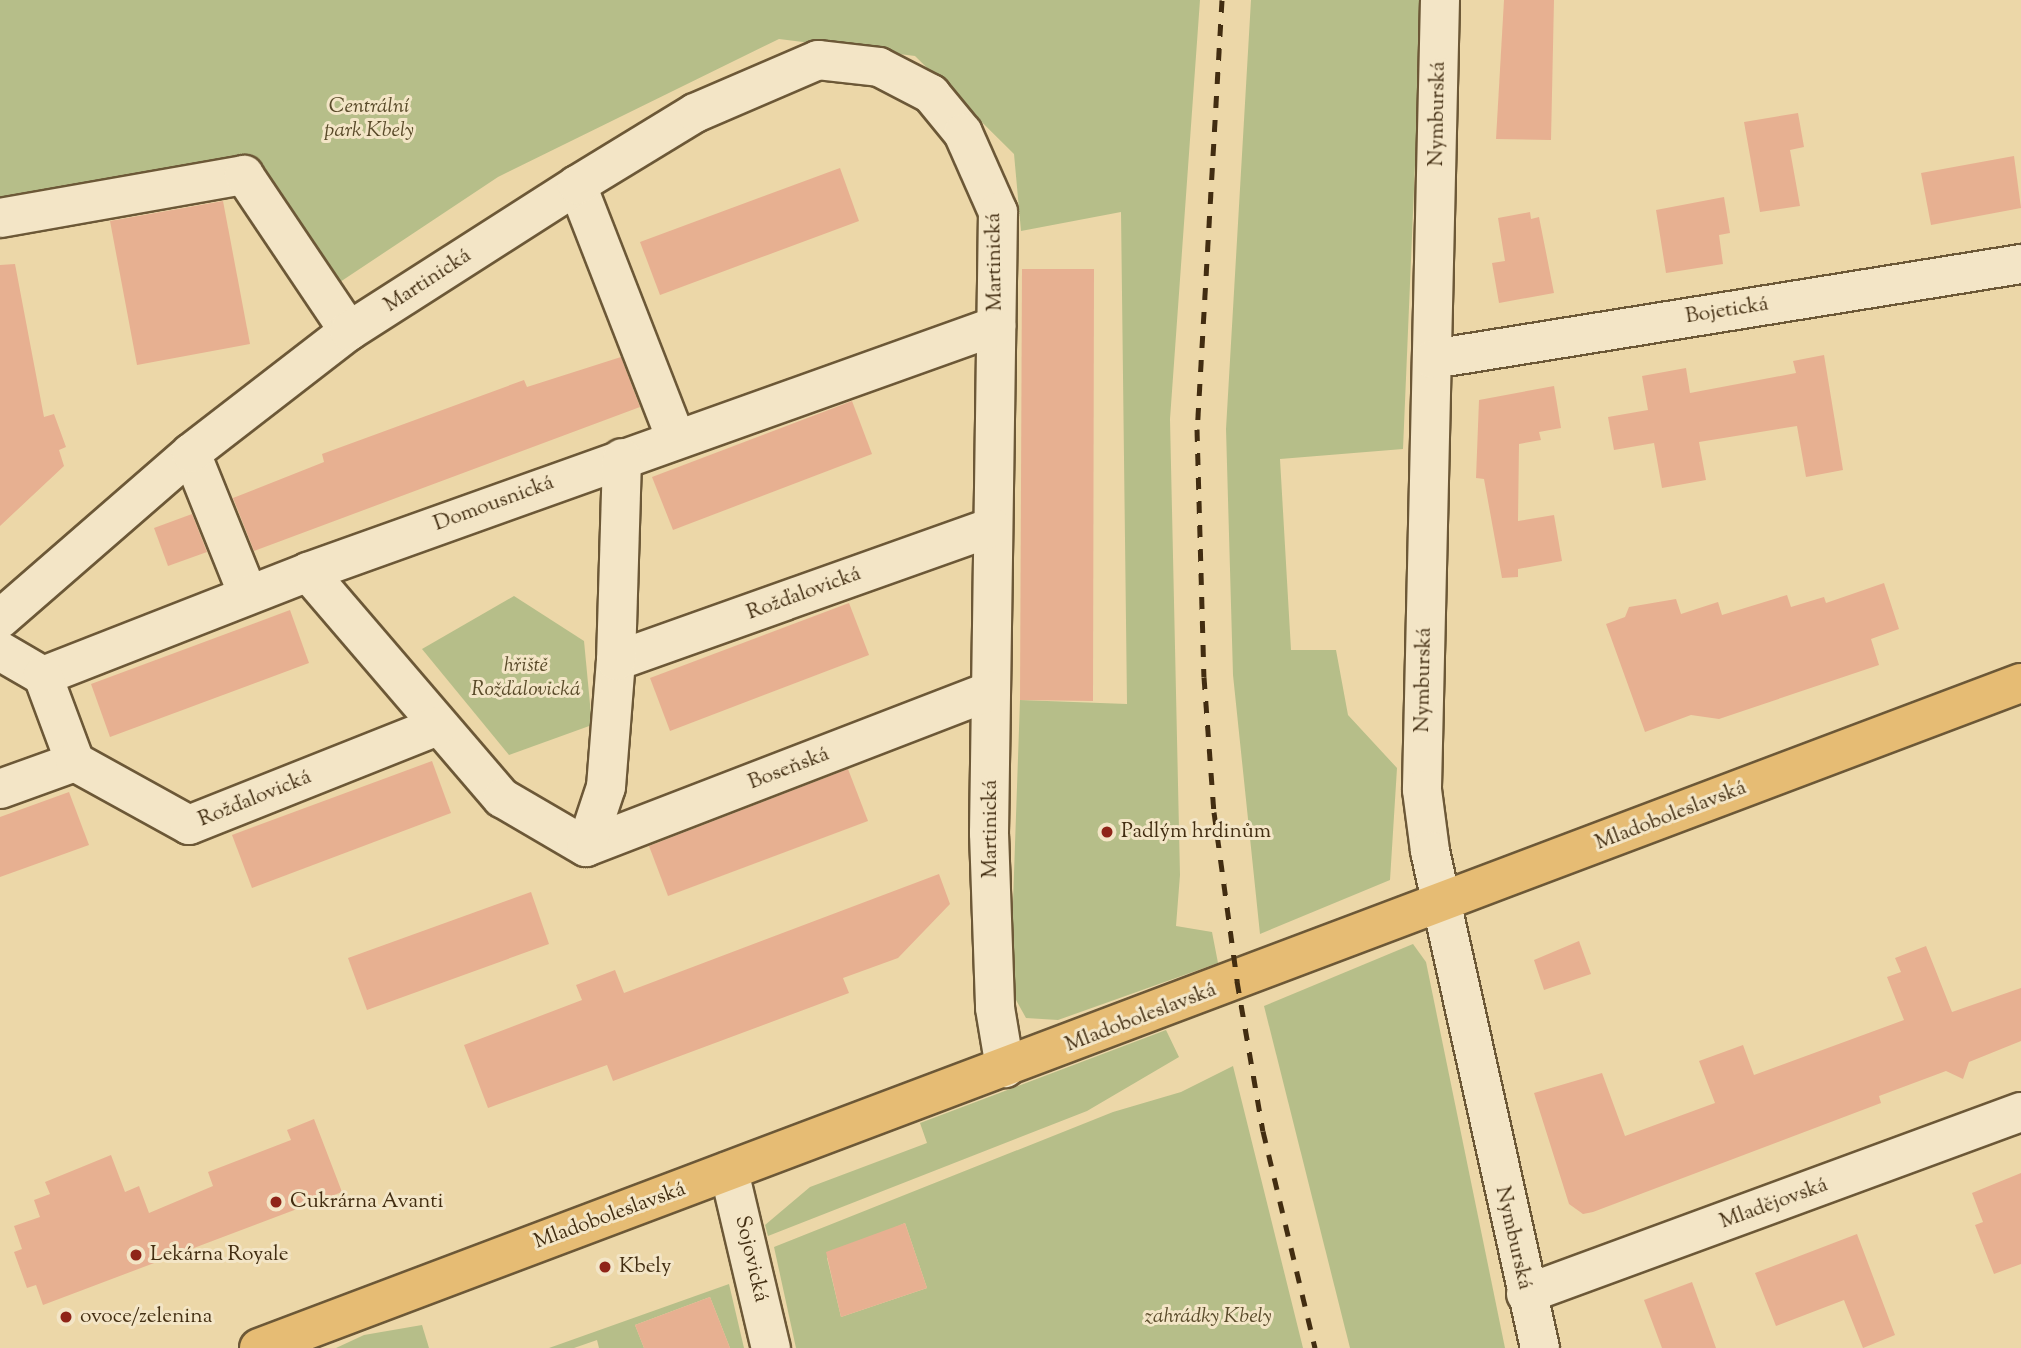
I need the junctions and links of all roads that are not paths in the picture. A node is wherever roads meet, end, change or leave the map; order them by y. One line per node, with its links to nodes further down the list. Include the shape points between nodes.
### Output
1 (1440, 0): 7 (street, Nymburská)
2 (577, 185): 5 (street, Martinická, via 695,113 818,60 879,67 931,94 963,133 981,168 998,212); 6 (street, Martinická); 8 (street)
3 (0, 218): 6 (street, via 244,175)
4 (2021, 264): 7 (street, Bojetická)
5 (996, 326): 8 (street, Domousnická); 11 (street, Martinická)
6 (349, 331): 9 (street, Martinická)
7 (1433, 359): 24 (street, Nymburská, via 1422,790)
8 (676, 439): 10 (street, Domousnická)
9 (191, 453): 13 (street); 14 (street, Martinická)
10 (622, 458): 12 (street, Domousnická); 16 (street)
11 (992, 527): 16 (street, Rožďalovická); 19 (street, Martinická)
12 (308, 572): 13 (street, Domousnická); 20 (street)
13 (248, 595): 17 (street, Domousnická)
14 (0, 619)
15 (0, 651): 17 (street)
16 (617, 661): 23 (street, via 606,787)
17 (43, 676): 21 (street)
18 (2021, 683): 24 (main road, Mladoboleslavská)
19 (991, 691): 23 (street, Boseňská); 25 (street, Martinická, via 994,966)
20 (438, 726): 21 (street, Rožďalovická, via 190,825); 23 (street, via 502,798)
21 (75, 762): 22 (street)
22 (0, 789)
23 (586, 847)
24 (1443, 904): 25 (main road, Mladoboleslavská); 28 (street, Nymburská)
25 (1005, 1068): 27 (main road, Mladoboleslavská)
26 (2021, 1112): 28 (street, Mladějovská)
27 (729, 1171): 29 (main road, Mladoboleslavská); 31 (street, Sojovická)
28 (1526, 1294): 32 (street, Nymburská)
29 (307, 1339): 30 (main road, Mladoboleslavská)
30 (258, 1348)
31 (771, 1348)
32 (1540, 1348)

